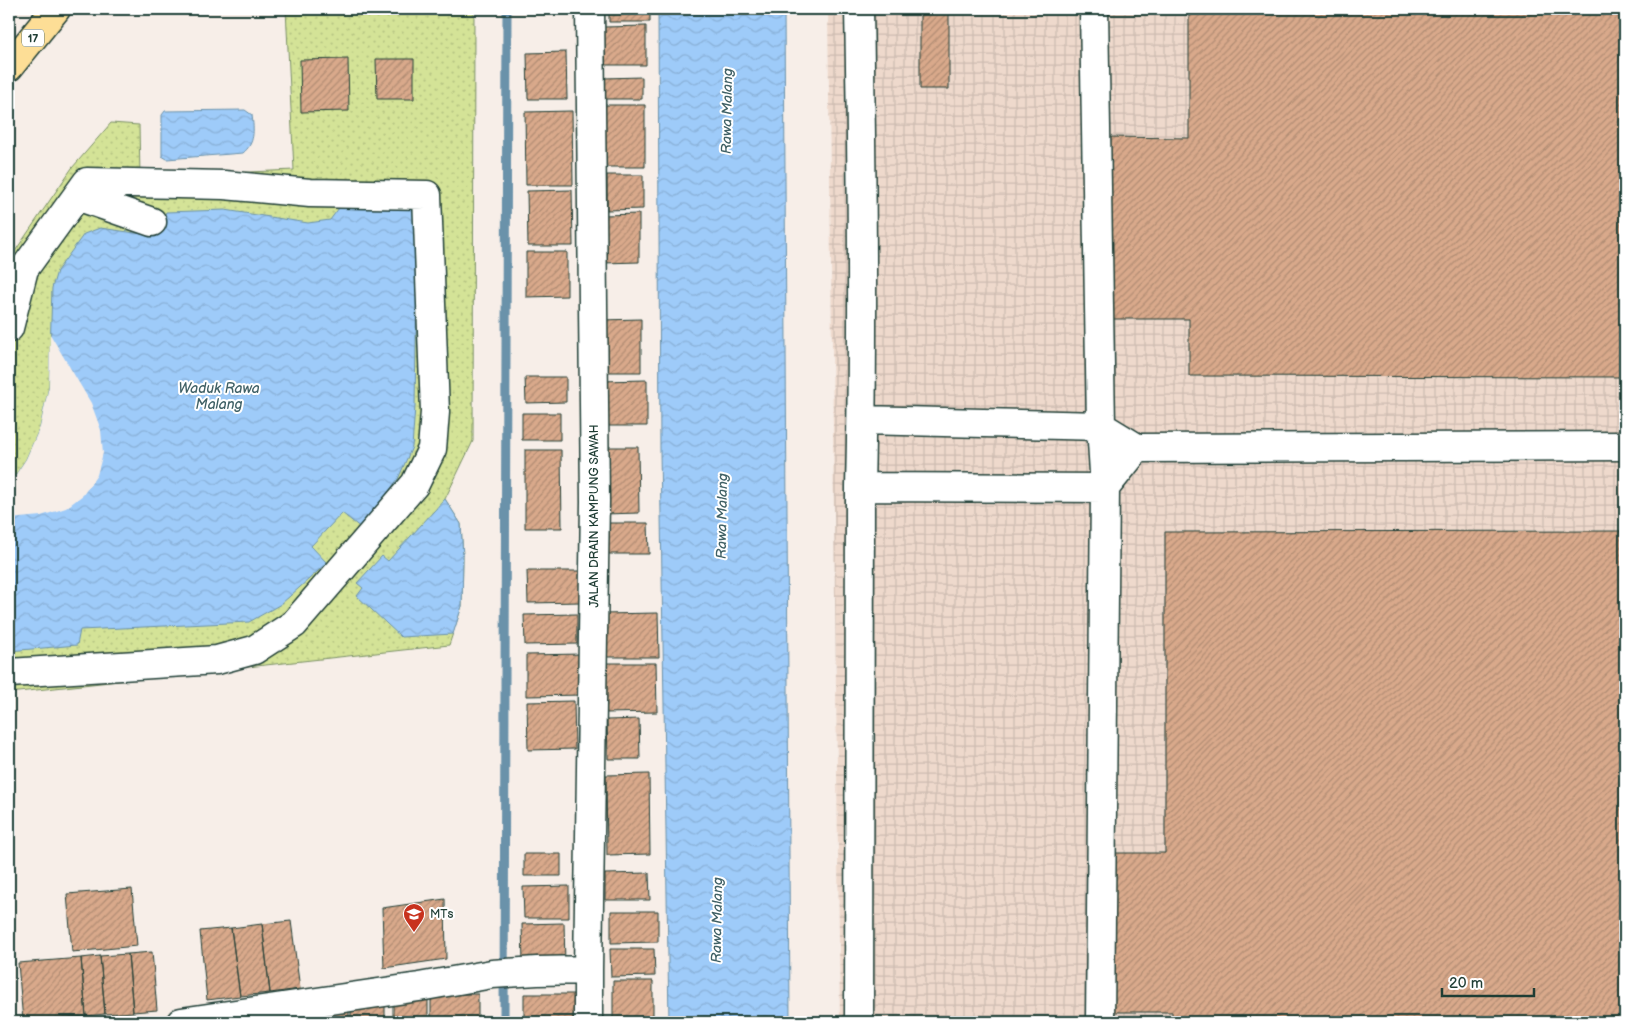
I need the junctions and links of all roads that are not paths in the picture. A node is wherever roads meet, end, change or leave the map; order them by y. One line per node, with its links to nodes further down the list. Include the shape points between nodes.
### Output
1 (56, 9): 5 (highway, 17)
2 (590, 9): 16 (street, JALAN DRAIN KAMPUNG SAWAH, via 596,501)
3 (858, 9): 9 (street)
4 (1094, 9): 10 (street)
5 (9, 67)
6 (77, 196): 7 (street); 8 (street, via 24,269); 15 (street, via 87,182 224,185 310,193 427,196 436,412 432,449 416,484 294,624 254,650 217,660)
7 (152, 222)
8 (9, 328)
9 (862, 420): 10 (street); 13 (street)
10 (1101, 426): 12 (street); 14 (street)
11 (1625, 446): 12 (street)
12 (1138, 448): 14 (street)
13 (860, 487): 14 (street); 19 (street)
14 (1105, 488): 20 (street)
15 (9, 673)
16 (588, 970): 17 (street, via 492,974 419,988); 18 (street, JALAN DRAIN KAMPUNG SAWAH)
17 (181, 1022)
18 (588, 1022)
19 (859, 1022)
20 (1100, 1022)

